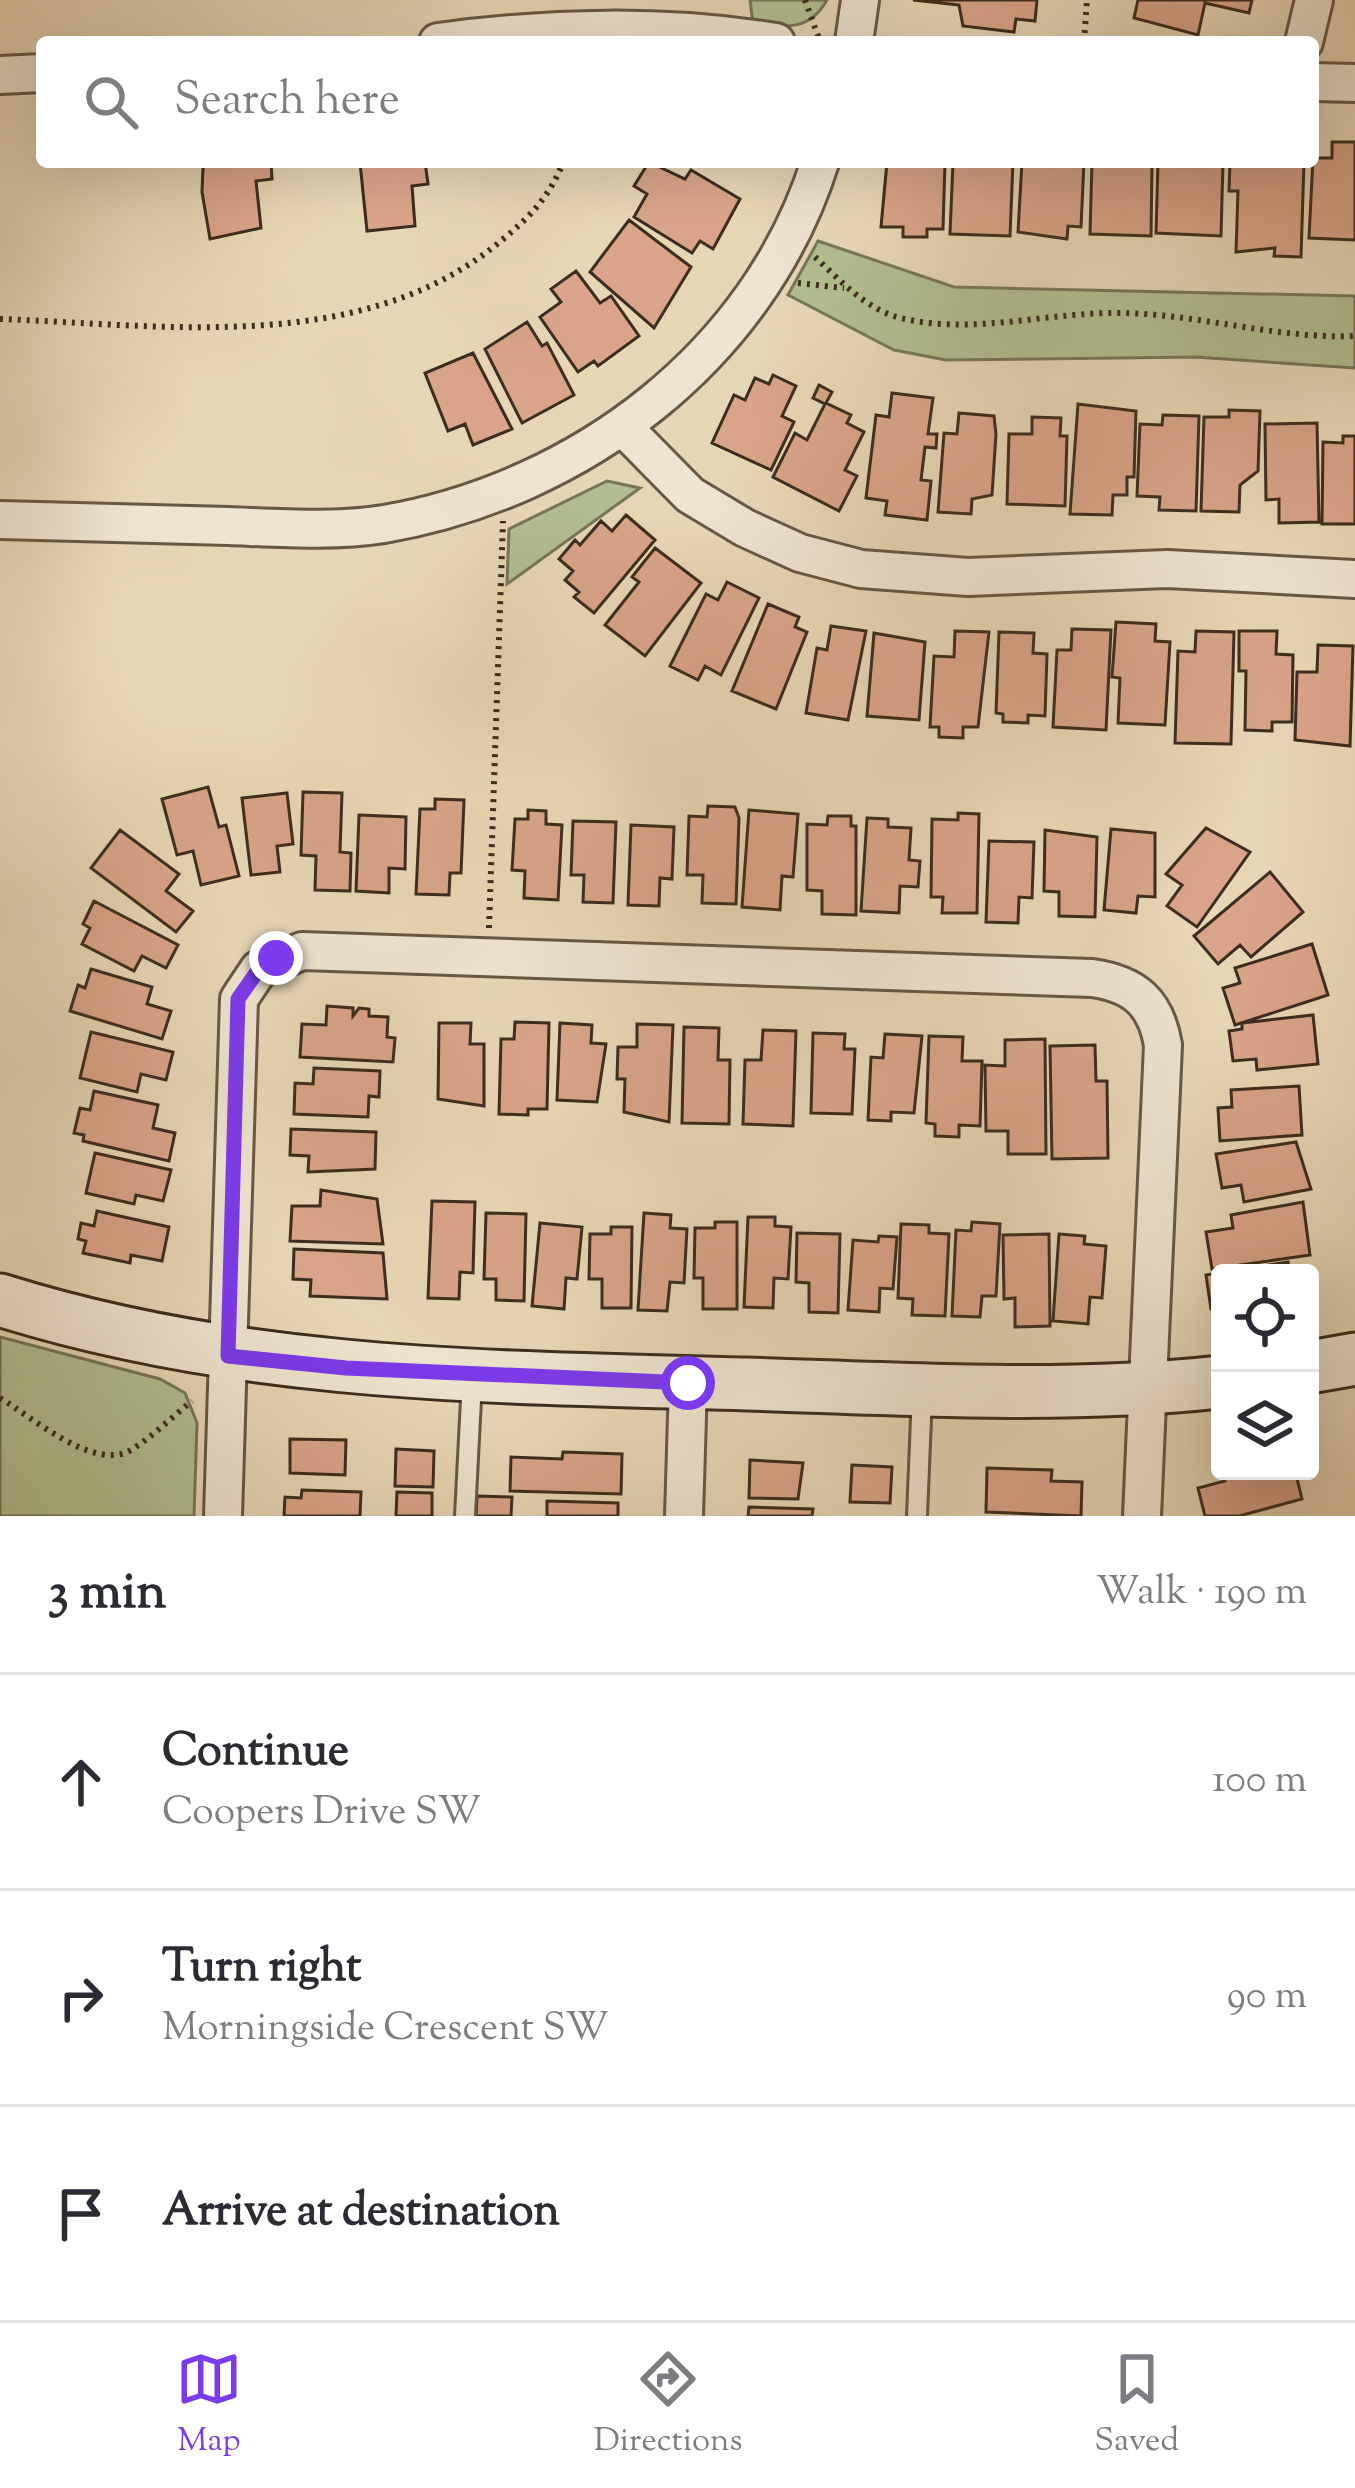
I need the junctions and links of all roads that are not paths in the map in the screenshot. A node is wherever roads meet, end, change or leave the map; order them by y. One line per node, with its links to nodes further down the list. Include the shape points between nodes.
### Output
1 (860, 0): 5 (street)
2 (1314, 0): 6 (street)
3 (490, 36): 4 (street, via 560,28)
4 (712, 36)
5 (855, 36)
6 (1305, 36)
7 (36, 73): 8 (street)
8 (0, 75)
9 (1319, 82): 10 (street)
10 (1355, 83)
11 (818, 168): 12 (street, via 767,278)
12 (626, 429): 13 (street, via 504,488 383,524); 14 (street, via 690,495 800,553 861,569 968,577 1235,570)
13 (0, 520)
14 (1355, 579)
15 (0, 1300): 16 (street)
16 (212, 1353): 19 (street); 23 (street, via 238,999 276,958 302,951 1093,978 1142,995 1158,1016 1163,1045); 24 (street)
17 (1355, 1359): 18 (street)
18 (1319, 1365)
19 (472, 1375): 20 (street); 25 (lane)
20 (688, 1383): 22 (street); 26 (street)
21 (1211, 1383): 23 (street)
22 (922, 1390): 23 (street); 27 (lane)
23 (1146, 1390): 28 (street)
24 (223, 1516)
25 (465, 1516)
26 (684, 1516)
27 (917, 1516)
28 (1142, 1516)

